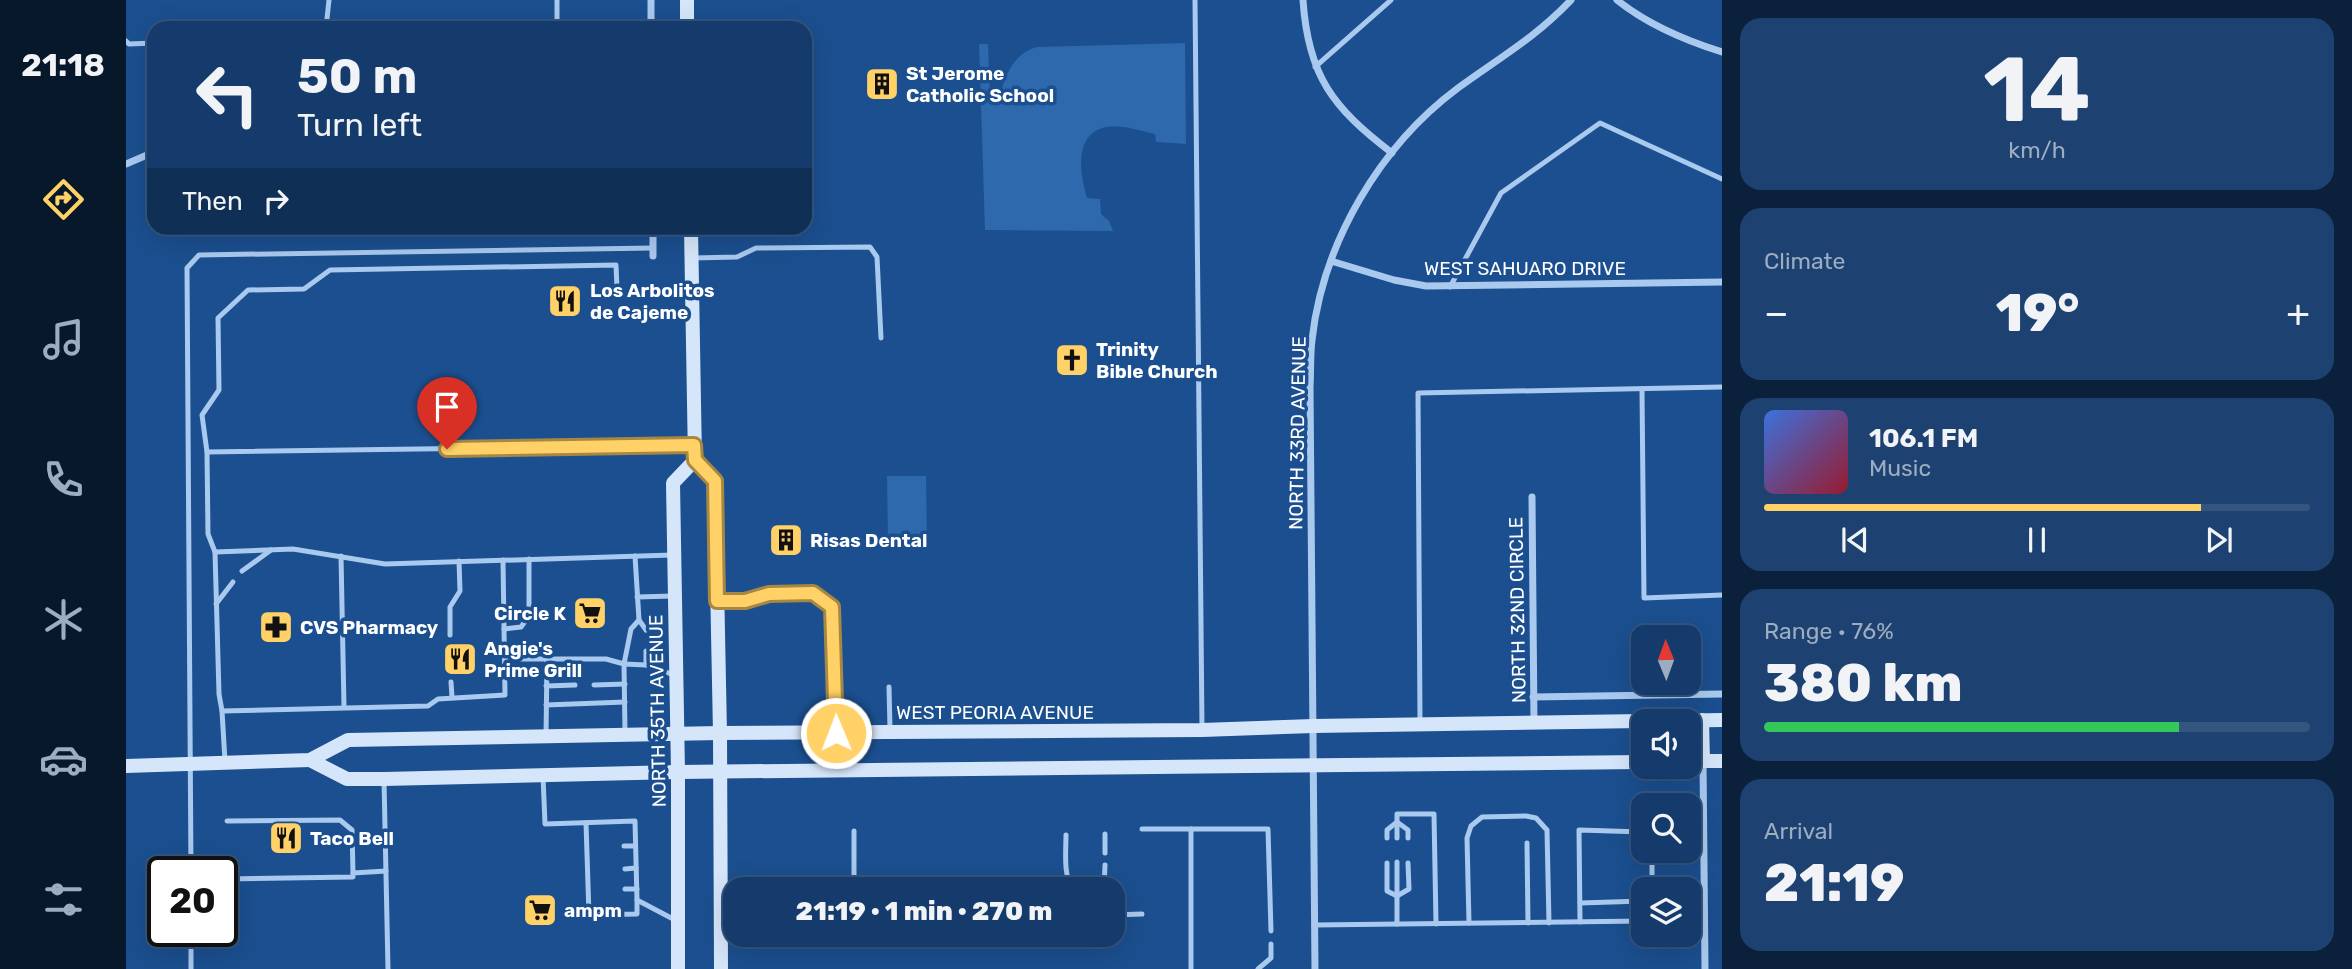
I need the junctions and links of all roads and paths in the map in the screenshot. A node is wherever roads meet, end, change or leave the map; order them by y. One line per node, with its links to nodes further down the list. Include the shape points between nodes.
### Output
1 (329, 0): 10 (lane)
2 (556, 0): 11 (lane)
3 (651, 0): 12 (street)
4 (687, 0): 13 (main road)
5 (1195, 0): 81 (lane)
6 (1303, 0): 17 (street)
7 (1391, 0): 17 (lane)
8 (1571, 0): 18 (street, NORTH 33RD AVENUE, via 1518,48 1432,110)
9 (1617, 0): 16 (street, via 1660,27)
10 (327, 21)
11 (557, 21)
12 (651, 21)
13 (687, 21)
14 (126, 41): 15 (lane)
15 (147, 43)
16 (1722, 52)
17 (1315, 67): 18 (street, via 1334,100)
18 (1392, 153): 26 (street, NORTH 33RD AVENUE, via 1350,216)
19 (147, 155): 20 (street)
20 (126, 164)
21 (1722, 179): 28 (lane, via 1600,123 1501,193)
22 (653, 235): 24 (street)
23 (691, 235): 25 (main road)
24 (653, 252): 92 (lane, via 199,256 187,268)
25 (691, 258): 30 (lane, via 737,257 756,248 870,247 877,257); 34 (main road)
26 (1331, 261): 28 (street, WEST SAHUARO DRIVE, via 1394,280); 79 (street, NORTH 33RD AVENUE, via 1312,352)
27 (1722, 282): 28 (street, WEST SAHUARO DRIVE)
28 (1450, 287)
29 (617, 289): 33 (lane, via 615,265 330,270 304,289 248,290 218,318 219,390 202,415)
30 (881, 338)
31 (1722, 387): 32 (lane)
32 (1642, 389): 46 (lane, via 1644,598); 78 (lane, via 1418,393)
33 (206, 452): 34 (lane); 37 (lane, via 208,534)
34 (694, 452): 38 (main road, NORTH 35TH AVENUE, via 673,483); 49 (main road, via 715,481)
35 (1532, 497): 69 (street, NORTH 32ND CIRCLE)
36 (271, 550): 37 (lane); 39 (lane); 44 (lane)
37 (215, 552): 50 (lane)
38 (673, 555): 40 (lane); 47 (main road, NORTH 35TH AVENUE)
39 (341, 556): 43 (lane, via 385,564); 72 (lane)
40 (635, 556): 41 (lane); 48 (lane)
41 (529, 559): 42 (lane); 52 (lane, via 529,616 521,627)
42 (503, 560): 43 (lane); 52 (lane)
43 (459, 561): 54 (lane, via 460,591 450,607)
44 (242, 571)
45 (233, 582): 50 (lane)
46 (1722, 595)
47 (674, 596): 48 (lane); 60 (main road, NORTH 35TH AVENUE)
48 (637, 597): 51 (lane)
49 (717, 601): 83 (main road); 84 (lane, via 813,593 832,607)
50 (216, 604): 73 (lane)
51 (639, 620): 53 (lane); 58 (lane, via 631,629)
52 (504, 629): 56 (lane)
53 (646, 630)
54 (450, 635)
55 (646, 651): 59 (lane)
56 (505, 659): 57 (lane); 68 (lane, via 505,695)
57 (547, 659): 58 (lane, via 606,659); 65 (lane)
58 (624, 664): 59 (lane); 62 (lane)
59 (646, 665): 60 (lane)
60 (676, 676): 85 (main road, NORTH 35TH AVENUE)
61 (451, 682): 68 (lane)
62 (625, 684): 64 (lane); 70 (lane)
63 (575, 685): 65 (lane)
64 (594, 685)
65 (547, 686): 71 (lane)
66 (889, 687): 82 (lane)
67 (1722, 694): 69 (street)
68 (452, 697): 72 (lane, via 428,706)
69 (1533, 697): 77 (street, NORTH 32ND CIRCLE)
70 (625, 702): 71 (lane); 86 (lane)
71 (546, 705): 87 (lane)
72 (344, 707): 73 (lane)
73 (222, 710): 89 (lane)
74 (1702, 720): 75 (main road); 80 (main road)
75 (1722, 720)
76 (1631, 721): 77 (main road, WEST PEORIA AVENUE)
77 (1534, 723): 78 (main road, WEST PEORIA AVENUE)
78 (1420, 724): 79 (main road, WEST PEORIA AVENUE)
79 (1312, 726): 81 (main road, WEST PEORIA AVENUE); 95 (street, NORTH 33RD AVENUE)
80 (1701, 727)
81 (1202, 730): 82 (main road, WEST PEORIA AVENUE)
82 (890, 732): 84 (main road, WEST PEORIA AVENUE)
83 (720, 733): 84 (main road, WEST PEORIA AVENUE); 85 (main road, WEST PEORIA AVENUE); 96 (main road)
84 (836, 733)
85 (678, 734): 86 (main road, WEST PEORIA AVENUE); 97 (main road, NORTH 35TH AVENUE)
86 (625, 735): 87 (main road, WEST PEORIA AVENUE)
87 (546, 737): 88 (main road, WEST PEORIA AVENUE, via 348,740)
88 (310, 760): 89 (main road, WEST PEORIA AVENUE); 99 (main road, WEST PEORIA AVENUE, via 347,779)
89 (225, 761): 92 (main road, WEST PEORIA AVENUE)
90 (1701, 761): 91 (main road)
91 (1722, 761)
92 (191, 762): 94 (main road, WEST PEORIA AVENUE); 119 (lane)
93 (1631, 762): 95 (main road, WEST PEORIA AVENUE)
94 (126, 766)
95 (1314, 766): 96 (main road, WEST PEORIA AVENUE); 154 (street, NORTH 33RD AVENUE)
96 (720, 771): 97 (main road, WEST PEORIA AVENUE); 161 (main road)
97 (678, 772): 98 (main road, WEST PEORIA AVENUE); 144 (main road, NORTH 35TH AVENUE)
98 (543, 776): 99 (main road, WEST PEORIA AVENUE); 103 (lane, via 545,824)
99 (384, 779): 128 (lane)
100 (1697, 779): 147 (street)
101 (227, 821): 129 (lane, via 340,820 352,830)
102 (1397, 822): 110 (lane, via 1387,830); 111 (lane); 112 (lane, via 1408,830); 153 (lane, via 1397,814 1434,814)
103 (586, 823): 115 (lane, via 635,821); 117 (lane)
104 (1142, 829): 105 (lane)
105 (1191, 829): 155 (lane, via 1268,829); 162 (lane)
106 (854, 831): 130 (lane)
107 (1631, 832): 141 (lane, via 1579,830)
108 (1105, 834): 118 (lane)
109 (1066, 835): 131 (lane)
110 (1387, 838)
111 (1397, 838)
112 (1408, 838)
113 (1527, 843): 150 (lane)
114 (624, 846): 115 (lane)
115 (635, 846): 124 (lane)
116 (595, 847): 117 (lane)
117 (587, 848): 127 (lane)
118 (1105, 853)
119 (191, 856)
120 (1397, 862): 138 (lane)
121 (1387, 863): 138 (lane, via 1387,891)
122 (1408, 863): 138 (lane, via 1409,889)
123 (1105, 865): 132 (lane)
124 (636, 868): 126 (lane); 134 (lane)
125 (596, 869): 127 (lane)
126 (625, 869)
127 (588, 870): 137 (lane)
128 (386, 871): 129 (lane); 159 (lane)
129 (353, 873): 133 (lane, via 353,877)
130 (854, 877)
131 (1068, 877)
132 (1104, 877)
133 (238, 879)
134 (637, 889): 136 (lane); 139 (lane)
135 (596, 890): 137 (lane)
136 (625, 890)
137 (588, 891): 139 (lane, via 589,915 637,914)
138 (1396, 896): 152 (lane)
139 (637, 900): 144 (lane)
140 (1631, 901): 141 (lane)
141 (1580, 903): 148 (lane)
142 (1142, 914): 143 (lane)
143 (1125, 915)
144 (678, 921): 160 (main road, NORTH 35TH AVENUE)
145 (1631, 921): 148 (lane)
146 (1701, 921): 147 (lane)
147 (1705, 921): 165 (street)
148 (1580, 922): 151 (lane)
149 (1469, 923): 150 (lane); 151 (lane, via 1467,838 1471,826 1482,817 1526,816 1536,818 1547,831); 153 (lane)
150 (1528, 923): 151 (lane)
151 (1549, 923)
152 (1396, 924): 153 (lane); 154 (lane)
153 (1436, 924)
154 (1315, 925): 164 (street, NORTH 33RD AVENUE)
155 (1271, 931)
156 (1271, 944): 163 (lane, via 1271,958)
157 (191, 947): 158 (lane)
158 (191, 969)
159 (388, 969)
160 (678, 969)
161 (721, 969)
162 (1191, 969)
163 (1258, 969)
164 (1315, 969)
165 (1705, 969)

